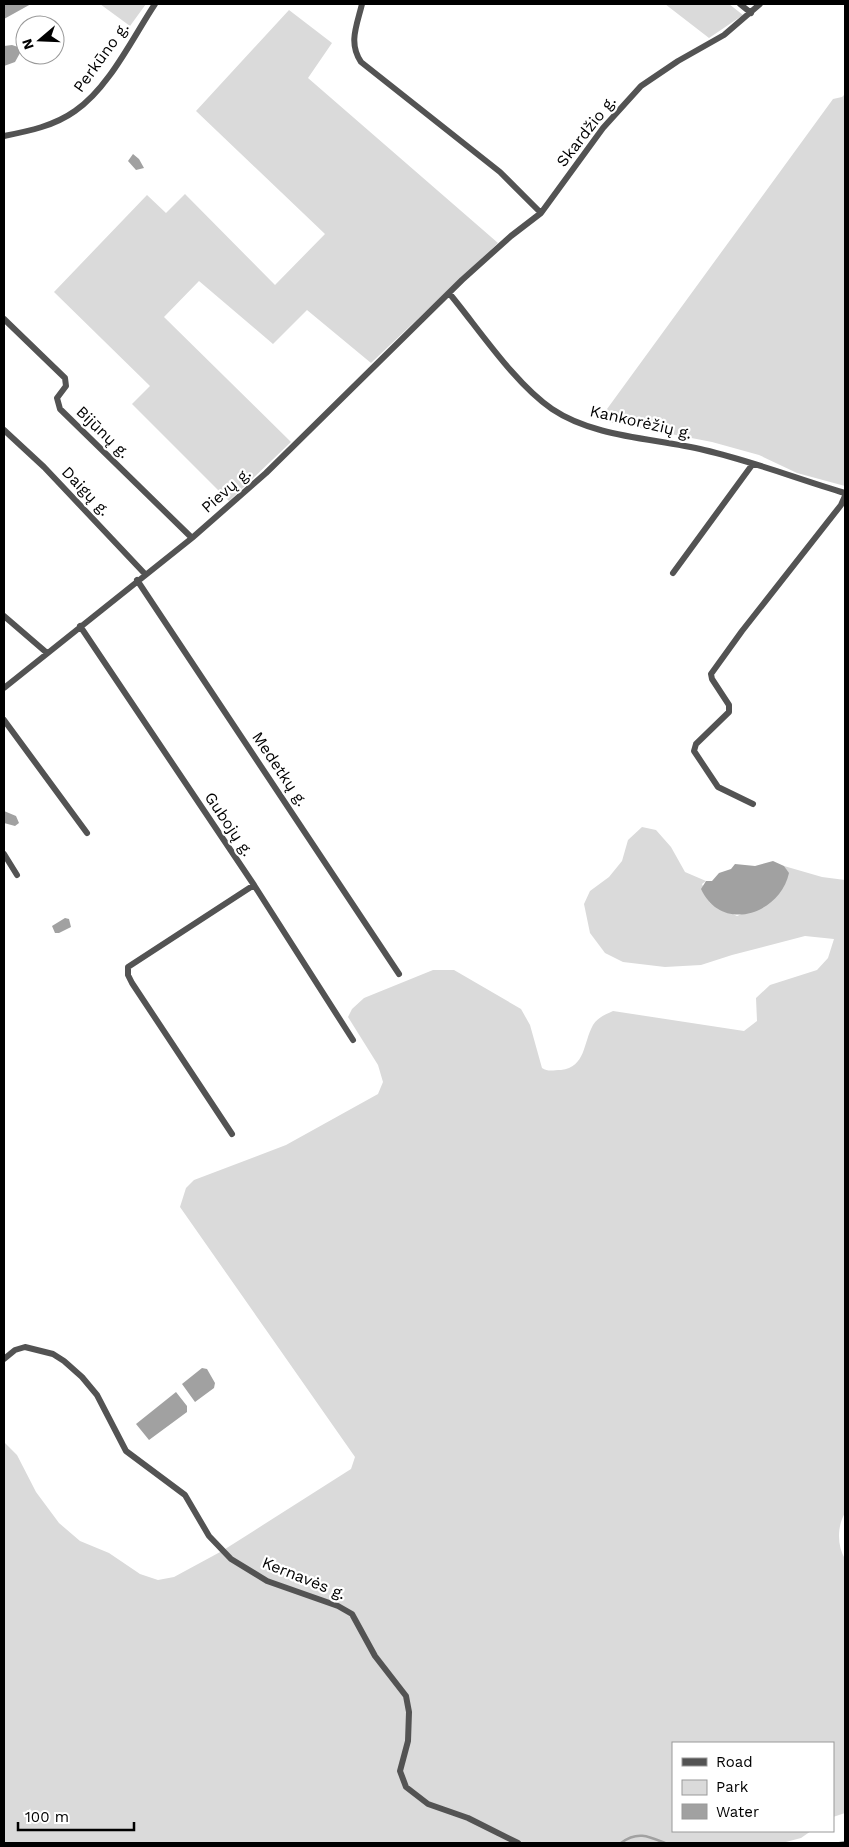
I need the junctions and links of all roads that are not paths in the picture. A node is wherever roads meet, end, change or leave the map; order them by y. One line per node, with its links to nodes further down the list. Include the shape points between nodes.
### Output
1 (155, 4): 6 (street, Perkūno g., via 112,71 83,105 47,125)
2 (362, 4): 7 (street, via 352,42 360,62 500,172)
3 (740, 4): 5 (street)
4 (760, 4): 5 (street, Skardžio g.)
5 (751, 13): 7 (street, Skardžio g., via 724,36 678,61 636,91 603,128)
6 (4, 136)
7 (541, 213): 8 (street, Skardžio g.)
8 (449, 293): 11 (street, Kankorėžių g., via 528,390 552,409 581,423 703,450); 13 (street, Pievų g., via 266,474)
9 (4, 319): 13 (street, Bijūnų g., via 65,378 66,386 58,398 60,409)
10 (4, 430): 15 (street, Daigų g., via 44,467)
11 (752, 465): 12 (street, Kankorėžių g.); 14 (street)
12 (845, 495): 22 (street, via 841,505 711,674 729,704 729,712 696,744 694,751 718,787)
13 (192, 538): 15 (street, Pievų g.)
14 (673, 573)
15 (145, 574): 16 (street, Pievų g.)
16 (137, 580): 18 (street, Pievų g.); 27 (street, Medetkų g.)
17 (4, 616): 19 (street)
18 (80, 626): 19 (street, Pievų g.); 26 (street, Gubojų g.)
19 (47, 653): 20 (street, Pievų g.)
20 (4, 688)
21 (4, 720): 23 (street)
22 (753, 804)
23 (87, 833)
24 (4, 854): 25 (street)
25 (17, 875)
26 (254, 885): 28 (street, Gubojų g.); 29 (street, via 128,967 132,982)
27 (399, 974)
28 (354, 1040)
29 (232, 1134)
30 (4, 1359): 31 (street, Kernavės g., via 25,1347 53,1354 64,1361 97,1395 126,1451 185,1495 209,1536 231,1559 267,1581 352,1614 376,1656 406,1696 408,1741 400,1771 406,1787 428,1804 468,1818)
31 (518, 1843)

